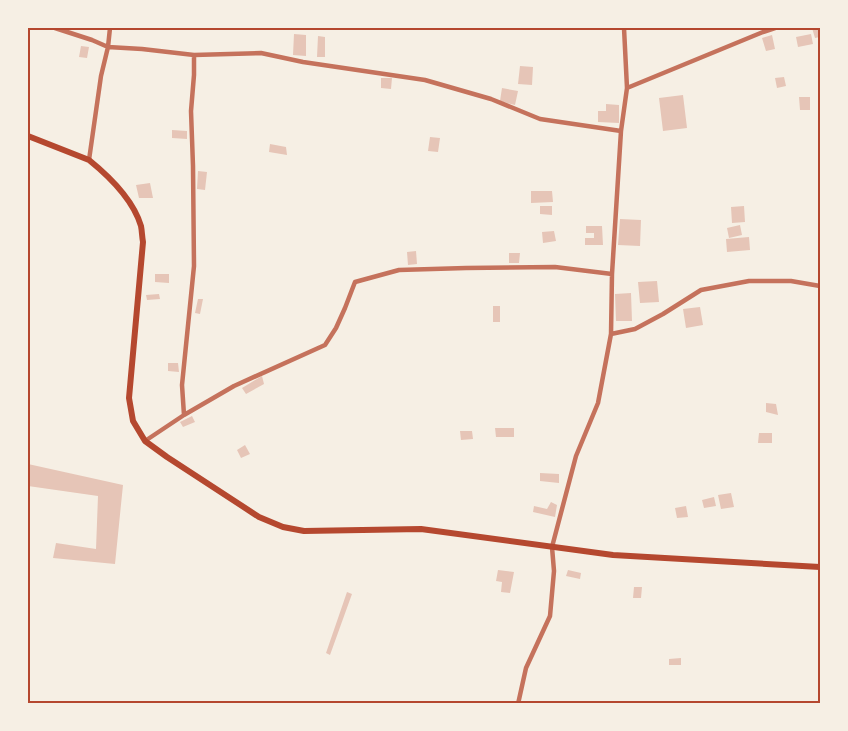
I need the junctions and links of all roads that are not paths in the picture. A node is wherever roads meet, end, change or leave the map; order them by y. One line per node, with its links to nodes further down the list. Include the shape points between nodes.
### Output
1 (55, 28): 5 (street)
2 (110, 28): 5 (street)
3 (624, 28): 7 (street)
4 (775, 28): 7 (street)
5 (108, 47): 6 (street); 10 (street)
6 (194, 55): 8 (street, via 261,53 425,80 491,98 540,119); 14 (street, via 191,112 194,266 182,385)
7 (627, 88): 8 (street)
8 (621, 131): 11 (street)
9 (28, 136): 10 (main road)
10 (89, 160): 15 (main road, via 129,202 141,226 143,242 129,398 133,421)
11 (612, 274): 13 (street); 14 (street, via 555,267 399,270 355,282 336,328 325,345 234,386)
12 (820, 286): 13 (street, via 791,281 758,281 701,290 635,329)
13 (610, 334): 16 (street, via 598,403 576,456)
14 (184, 415): 15 (street)
15 (146, 441): 16 (main road, via 259,517 283,527 304,531 421,529)
16 (552, 547): 17 (main road, via 613,555); 18 (street, via 554,571 550,616 526,668)
17 (820, 567)
18 (518, 704)

